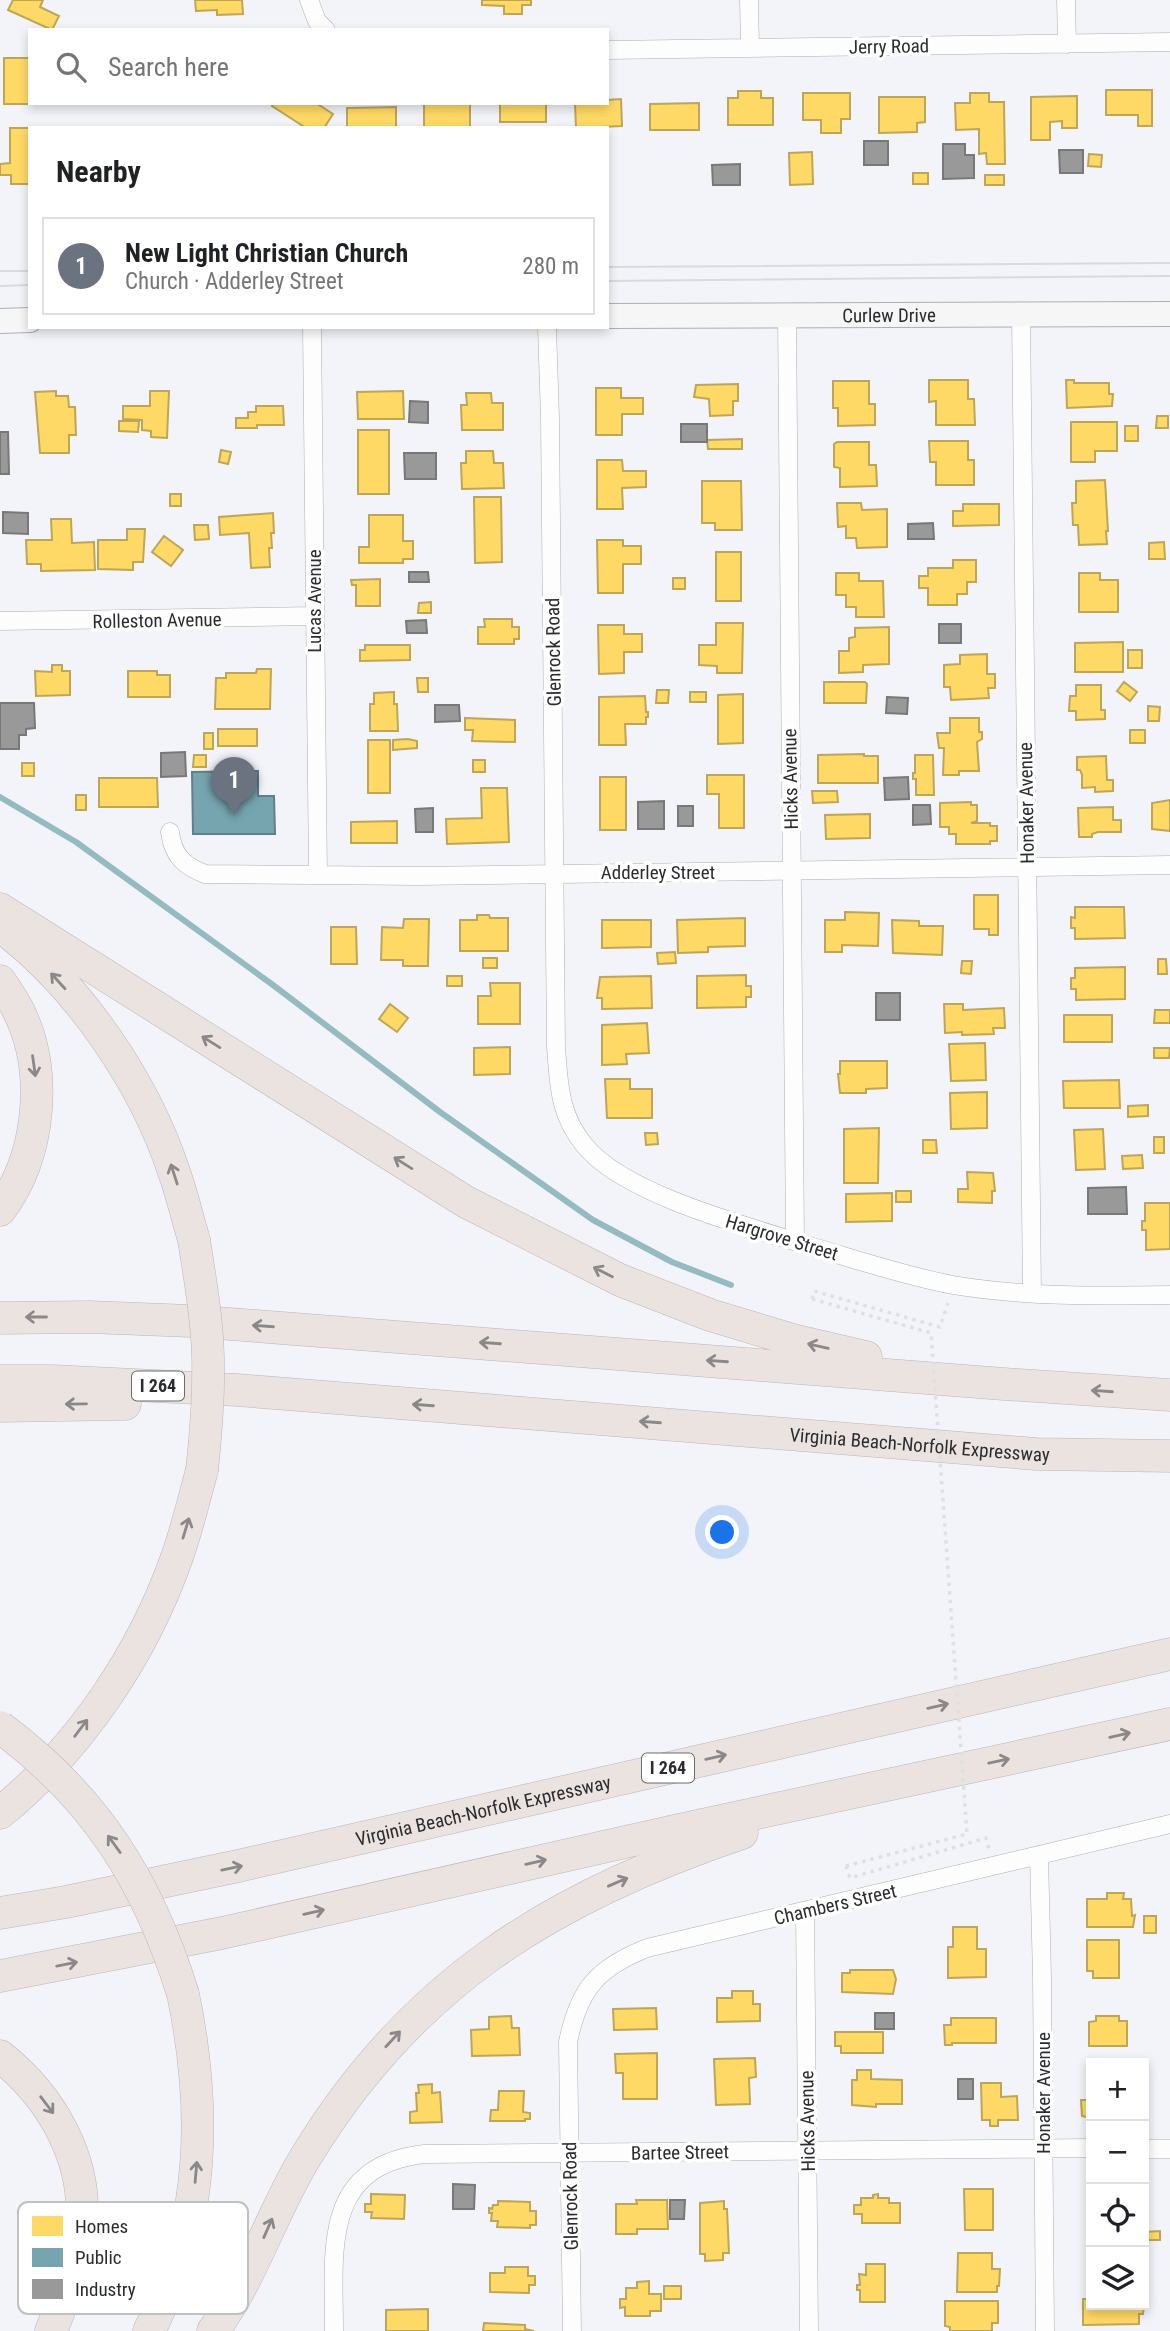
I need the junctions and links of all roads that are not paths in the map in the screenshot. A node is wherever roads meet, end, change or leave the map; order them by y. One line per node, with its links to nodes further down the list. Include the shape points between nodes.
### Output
1 (748, 0): 7 (street)
2 (1066, 0): 6 (street)
3 (312, 8): 4 (street)
4 (325, 28)
5 (1170, 42): 6 (street, Jerry Road)
6 (1067, 44): 7 (street, Jerry Road)
7 (750, 48): 8 (street, Jerry Road)
8 (609, 50)
9 (1170, 314): 10 (street, Curlew Drive)
10 (1021, 315): 12 (street, Curlew Drive); 21 (street, Honaker Avenue)
11 (609, 316): 12 (street, Curlew Drive)
12 (786, 316): 22 (street, Hicks Avenue)
13 (28, 320): 14 (street)
14 (0, 321)
15 (312, 329): 17 (street, Lucas Avenue)
16 (547, 329): 23 (street, Glenrock Road)
17 (314, 617): 18 (street, Rolleston Avenue); 24 (street, Lucas Avenue)
18 (0, 621)
19 (170, 832): 24 (street, Adderley Street, via 177,857 205,874)
20 (1170, 866): 21 (street, Adderley Street)
21 (1027, 869): 22 (street, Adderley Street); 31 (street, Honaker Avenue)
22 (791, 871): 23 (street, Adderley Street); 30 (street, Hicks Avenue)
23 (555, 873): 24 (street, Adderley Street); 27 (street, Glenrock Road)
24 (318, 875)
25 (0, 909): 35 (highway, one-way to 25, via 793,1340 710,1315 620,1280 466,1202)
26 (0, 926): 44 (highway, one-way to 26, bridge, via 58,1759 110,1690 160,1599 202,1470 208,1358 194,1240 174,1172 150,1114 131,1077 79,1003 27,947)
27 (555, 977): 30 (street, Hargrove Street, via 561,1101 585,1146 623,1176 671,1199)
28 (0, 981): 29 (highway, one-way to 29, via 28,1036 36,1097 28,1154)
29 (0, 1210)
30 (795, 1241): 31 (street, Hargrove Street, via 954,1285)
31 (1032, 1292): 32 (street, Hargrove Street)
32 (1170, 1295)
33 (0, 1318): 35 (highway, one-way to 33, via 191,1321)
34 (0, 1381): 37 (highway, Virginia Beach-Norfolk Expressway / I 264)
35 (1004, 1384): 36 (highway, one-way to 35)
36 (1170, 1395)
37 (315, 1397): 38 (highway, one-way to 38); 39 (highway, Virginia Beach-Norfolk Expressway / I 264, one-way to 37, via 1036,1454)
38 (0, 1406)
39 (1170, 1456)
40 (1170, 1654): 48 (highway, Virginia Beach-Norfolk Expressway / I 264, one-way to 40, via 238,1866)
41 (1170, 1724): 43 (highway, one-way to 41)
42 (0, 1727): 59 (highway, one-way to 42, bridge, via 198,2096 183,1994 169,1950 123,1856 93,1815 59,1778)
43 (884, 1786): 49 (highway, one-way to 43, via 222,1933); 60 (highway, one-way to 43, via 304,2159 344,2098 404,2028 456,1980 513,1939 601,1889 706,1846)
44 (0, 1813)
45 (1170, 1824): 46 (street, Chambers Street)
46 (1039, 1856): 47 (street, Chambers Street); 52 (street, Honaker Avenue)
47 (805, 1911): 51 (street, Chambers Street, via 623,1957 602,1972 584,1994 573,2019); 56 (street, Hicks Avenue)
48 (0, 1913)
49 (0, 1976)
50 (0, 2056): 58 (highway, one-way to 58, via 29,2082 57,2119 71,2152)
51 (568, 2062): 57 (street, Glenrock Road)
52 (1043, 2148): 53 (street, Bartee Street); 56 (street, Bartee Street); 70 (street, Honaker Avenue)
53 (1086, 2148)
54 (1149, 2148): 55 (street)
55 (1170, 2149)
56 (808, 2151): 57 (street, Bartee Street); 69 (street, Hicks Avenue)
57 (569, 2154): 67 (street, Bartee Street, via 424,2154 384,2163 367,2174 346,2200 337,2223); 68 (street, Glenrock Road)
58 (80, 2202)
59 (192, 2202)
60 (248, 2273)
61 (57, 2314): 64 (highway, one-way to 64)
62 (156, 2314): 65 (highway, one-way to 62, bridge)
63 (224, 2314): 66 (highway, one-way to 63)
64 (51, 2331)
65 (149, 2331)
66 (213, 2331)
67 (334, 2331)
68 (572, 2331)
69 (809, 2331)
70 (1045, 2331)

